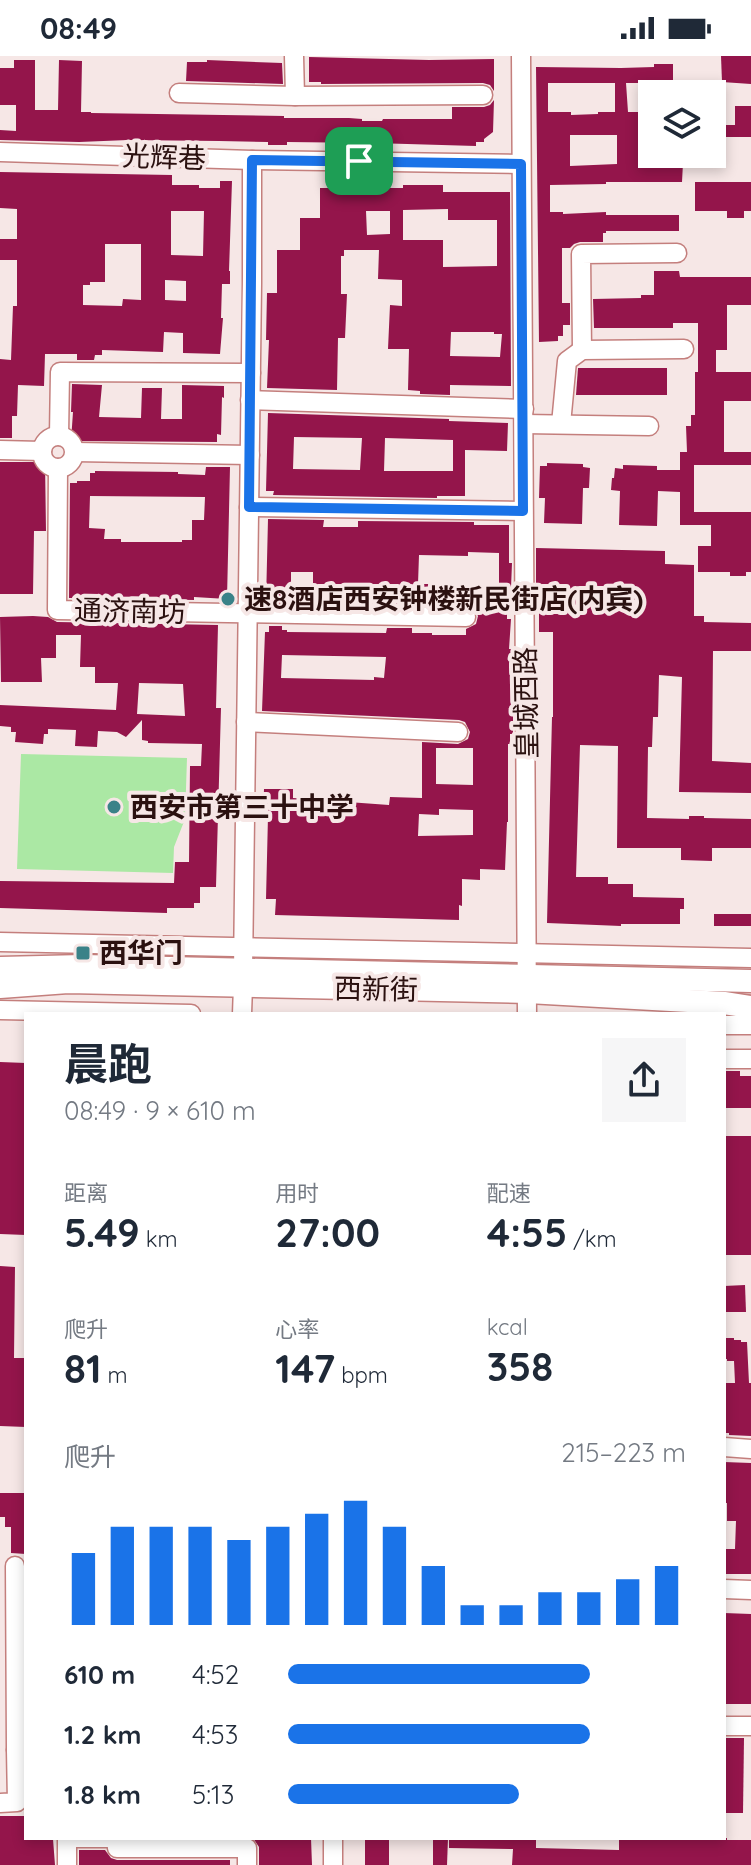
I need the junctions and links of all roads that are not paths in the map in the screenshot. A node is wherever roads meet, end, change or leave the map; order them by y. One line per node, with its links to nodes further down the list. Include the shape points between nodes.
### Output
1 (294, 56): 5 (street)
2 (521, 56): 8 (street, 皇城西路)
3 (179, 93): 5 (street)
4 (483, 95): 5 (street)
5 (295, 96)
6 (0, 152): 7 (street, 光辉巷)
7 (252, 160): 8 (street, 光辉巷); 12 (street)
8 (521, 164): 14 (street, 皇城西路)
9 (677, 253): 11 (street, via 581,254)
10 (684, 349): 11 (street)
11 (582, 350): 15 (street, via 567,361)
12 (251, 373): 13 (street); 17 (street, via 60,372)
13 (250, 400): 14 (street); 21 (street)
14 (524, 416): 15 (street); 24 (street, 皇城西路)
15 (561, 424): 16 (street)
16 (649, 426)
17 (59, 436): 19 (street, via 47,440); 20 (street, via 71,440)
18 (0, 450): 19 (street)
19 (42, 451): 22 (street, via 46,463)
20 (75, 452): 21 (street); 22 (street, via 70,464)
21 (250, 455): 23 (street)
22 (58, 468): 25 (street, 通济南坊, via 57,610)
23 (249, 507): 24 (street); 25 (street)
24 (523, 511): 34 (street, 皇城西路)
25 (248, 613): 26 (street); 27 (street)
26 (466, 617)
27 (246, 722): 28 (street); 32 (street)
28 (458, 732)
29 (0, 942): 32 (street)
30 (751, 958): 34 (street)
31 (0, 968): 32 (main road, 西新街)
32 (243, 968): 34 (main road, 西新街); 35 (main road, 西新街); 39 (street)
33 (750, 981): 34 (main road, 西新街)
34 (527, 984): 36 (main road, 西新街)
35 (0, 987)
36 (751, 1007)
37 (0, 1010): 38 (street)
38 (96, 1012)
39 (242, 1012)
40 (726, 1025): 41 (street)
41 (751, 1025)
42 (726, 1059): 43 (street)
43 (751, 1059)
44 (726, 1447): 45 (street)
45 (751, 1449)
46 (14, 1566): 51 (street)
47 (726, 1589): 48 (street)
48 (751, 1590)
49 (726, 1726): 50 (street)
50 (751, 1726)
51 (21, 1750): 52 (street)
52 (14, 1802)
53 (67, 1840): 57 (street)
54 (116, 1840): 56 (street, via 117,1848)
55 (333, 1840): 58 (street)
56 (247, 1850)
57 (67, 1865)
58 (333, 1865)

